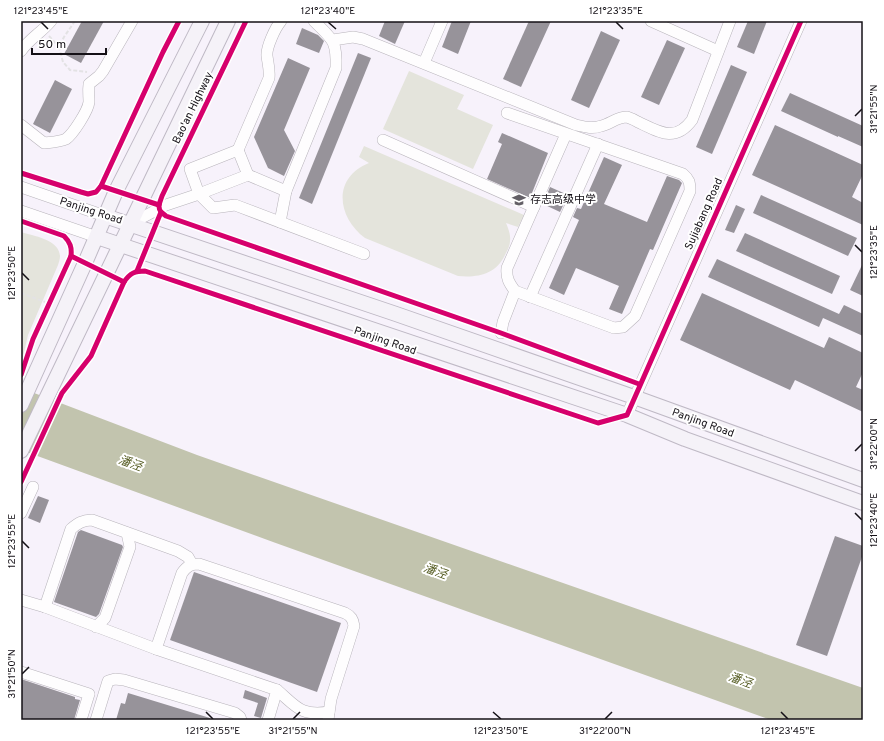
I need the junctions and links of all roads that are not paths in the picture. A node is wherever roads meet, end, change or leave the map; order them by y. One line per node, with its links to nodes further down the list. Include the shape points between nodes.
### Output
1 (51, 21): 12 (street)
2 (132, 21): 16 (street, via 99,76 89,84 89,104 74,130 66,138 44,143)
3 (202, 21): 27 (main road)
4 (228, 21): 29 (main road, Bao'an Highway)
5 (280, 21): 20 (street, via 268,47 269,78)
6 (314, 21): 11 (street)
7 (442, 21): 14 (street)
8 (651, 21): 13 (street)
9 (730, 21): 13 (street)
10 (800, 21): 36 (street, Sujiabang Road)
11 (333, 40): 14 (street, via 353,37 363,39); 23 (street, via 336,68)
12 (21, 51)
13 (718, 51): 14 (street, via 692,120 686,128 670,134 628,117 588,128 576,125)
14 (424, 63)
15 (507, 113): 17 (street)
16 (21, 125)
17 (566, 134): 19 (street); 25 (street)
18 (383, 140): 25 (street)
19 (598, 144): 34 (street); 34 (street, via 683,174 690,182 690,190 635,316 623,327 614,328)
20 (238, 150): 21 (street); 24 (street, via 190,169)
21 (248, 175): 23 (street); 24 (street)
22 (21, 187): 27 (street, Panjing Road)
23 (286, 191): 28 (street)
24 (199, 194): 28 (street, via 213,208 235,205); 29 (street, via 166,205)
25 (534, 207): 33 (street, via 507,268 506,276)
26 (21, 211): 30 (street, Panjing Road)
27 (105, 216): 29 (main road, Panjing Road); 30 (main road)
28 (280, 222): 32 (street)
29 (130, 224): 31 (main road, Bao'an Highway); 36 (main road, Panjing Road)
30 (97, 237): 31 (main road, Panjing Road); 37 (main road)
31 (120, 244): 38 (main road, Panjing Road); 39 (main road, Bao'an Highway)
32 (364, 254)
33 (515, 291): 34 (street); 35 (street)
34 (530, 297)
35 (501, 333)
36 (634, 397): 38 (street, Sujiabang Road); 40 (main road, Panjing Road)
37 (21, 405)
38 (627, 415): 42 (main road, Panjing Road)
39 (21, 451)
40 (863, 480)
41 (33, 487): 43 (street)
42 (863, 502)
43 (21, 513)
44 (127, 533): 45 (street, via 184,554); 47 (street, via 92,520 78,523 71,529); 48 (street, via 130,548 105,618)
45 (192, 564): 49 (street, via 182,573); 52 (street, via 199,564 350,616 354,626)
46 (21, 600): 47 (street)
47 (45, 607): 48 (street)
48 (96, 626): 49 (street)
49 (156, 649): 51 (street)
50 (21, 672): 53 (street, via 89,694)
51 (277, 690): 52 (street, via 298,710); 56 (street)
52 (328, 716)
53 (81, 720)
54 (96, 720): 55 (street, via 108,682 115,679 235,713)
55 (241, 720)
56 (268, 720)

